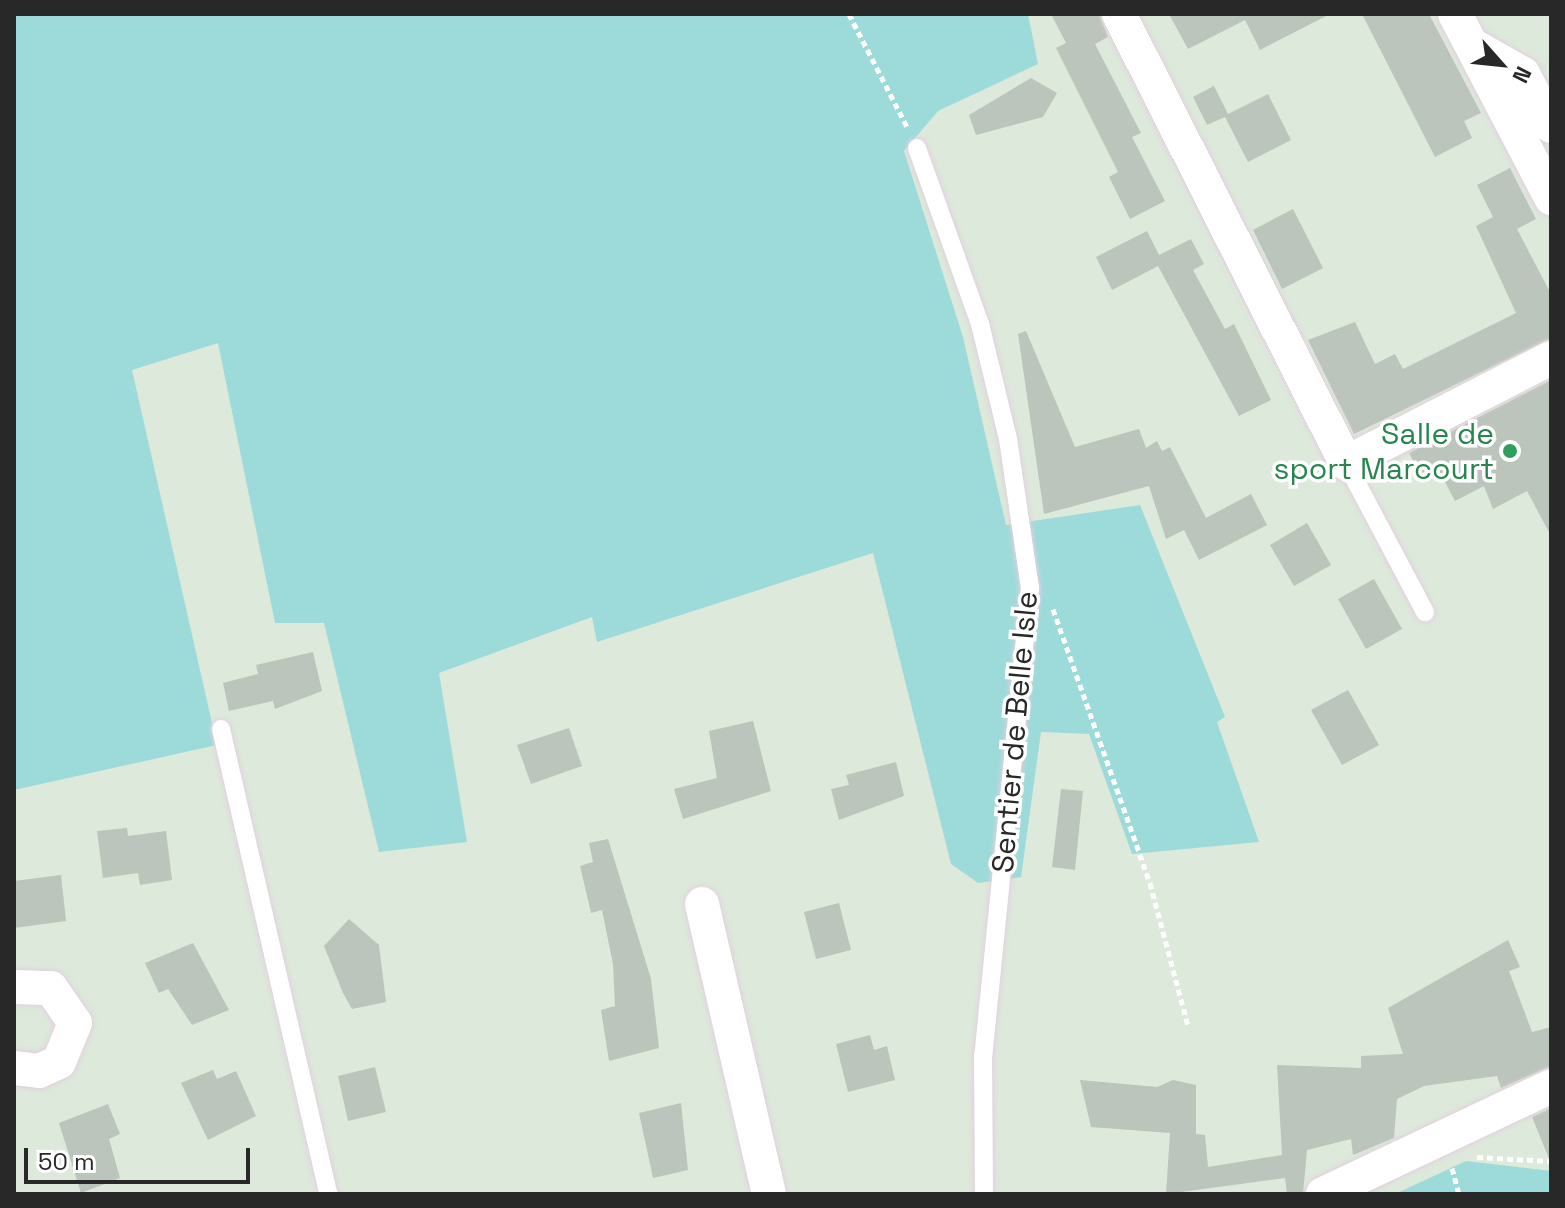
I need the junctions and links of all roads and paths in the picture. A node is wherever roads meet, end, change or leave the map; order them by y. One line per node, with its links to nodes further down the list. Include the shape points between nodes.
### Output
1 (849, 14): 6 (path)
2 (1119, 14): 9 (street)
3 (1455, 14): 4 (street)
4 (1472, 45): 5 (street, via 1523,74); 7 (street)
5 (1551, 126)
6 (917, 148): 10 (lane, Sentier de Belle Isle, via 980,324)
7 (1551, 198)
8 (1551, 358): 9 (street)
9 (1346, 463): 11 (lane)
10 (1028, 564): 15 (path, via 1048,590 1102,744); 22 (lane, Sentier de Belle Isle, via 1026,674 983,1055)
11 (1425, 612)
12 (221, 729): 20 (lane)
13 (702, 904): 21 (street)
14 (14, 987): 16 (street, via 51,988 75,1023 59,1062 39,1071)
15 (1188, 1026)
16 (14, 1068)
17 (1551, 1086): 18 (street)
18 (1434, 1140): 19 (path, via 1470,1156); 23 (street)
19 (1551, 1161)
20 (328, 1194)
21 (769, 1194)
22 (984, 1194)
23 (1323, 1194)

